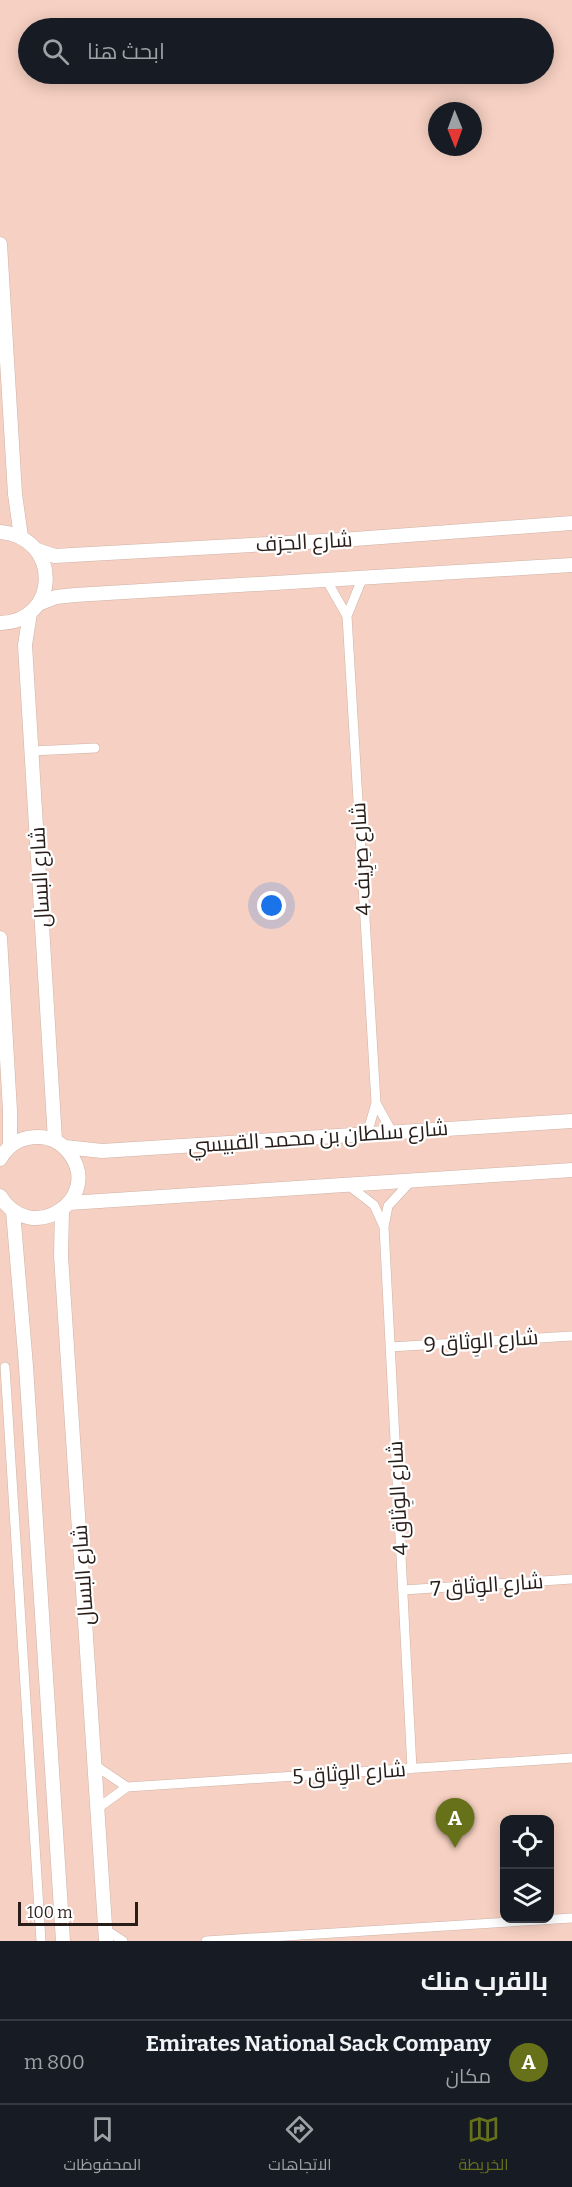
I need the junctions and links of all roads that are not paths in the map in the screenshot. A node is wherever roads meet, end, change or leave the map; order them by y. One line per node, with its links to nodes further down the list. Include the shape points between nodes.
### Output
1 (0, 244): 4 (street)
2 (572, 523): 5 (street, شارع الحِرَف, via 55,556)
3 (0, 532): 4 (street)
4 (21, 537): 5 (street)
5 (37, 550): 9 (street, شارع البسال, via 46,577 44,591)
6 (572, 565): 7 (street, شارع الحِرَف)
7 (362, 579): 8 (street, شارع الحِرَف); 10 (street, شارع صِرِيف 4)
8 (327, 581): 9 (street, شارع الحِرَف, via 75,595 56,597); 10 (street, شارع صِرِيف 4)
9 (34, 609): 11 (street, شارع الحِرَف, via 19,620); 13 (street, شارع البسال, via 25,645)
10 (347, 616): 17 (street, شارع صِرِيف 4)
11 (0, 623)
12 (95, 748): 13 (street)
13 (32, 751): 21 (street, شارع البسال)
14 (0, 938): 15 (street)
15 (3, 1039): 16 (street)
16 (4, 1067): 22 (street)
17 (376, 1103): 19 (street, شارع صِرِيف 4); 20 (street, شارع صِرِيف 4)
18 (572, 1121): 19 (street, شارع سلطان بن محمد القبيسي)
19 (392, 1132): 20 (street, شارع سلطان بن محمد القبيسي)
20 (367, 1134): 21 (street, شارع سلطان بن محمد القبيسي, via 102,1151)
21 (60, 1144): 22 (street, شارع سلطان بن محمد القبيسي, via 30,1137); 27 (street, شارع البسال, via 74,1160 78,1174 76,1189)
22 (3, 1153)
23 (572, 1170): 24 (street)
24 (412, 1180): 25 (street); 28 (street, شارع الوِثاق 4, via 388,1206)
25 (347, 1184): 27 (street); 28 (street, شارع الوِثاق 4, via 374,1205)
26 (5, 1205): 27 (street, via 30,1218 41,1218); 31 (street, شارع البسال)
27 (66, 1206): 36 (street, شارع البسال, via 61,1256)
28 (384, 1227): 30 (street, شارع الوِثاق 4)
29 (572, 1336): 30 (street, شارع الوِثاق 9)
30 (390, 1347): 34 (street, شارع الوِثاق 4)
31 (26, 1366): 32 (street); 43 (street, شارع البسال)
32 (3, 1367): 42 (street)
33 (572, 1579): 34 (street, شارع الوِثاق 7)
34 (403, 1590): 37 (street, شارع الوِثاق 4)
35 (572, 1758): 37 (street, شارع الوِثاق 5)
36 (96, 1766): 38 (street); 39 (street, شارع البسال)
37 (411, 1769): 38 (street, شارع الوِثاق 5)
38 (127, 1787): 39 (street)
39 (99, 1808): 41 (street, شارع البسال)
40 (572, 1918): 45 (street)
41 (106, 1935): 44 (street)
42 (41, 1941)
43 (63, 1941)
44 (123, 1941)
45 (206, 1941)

